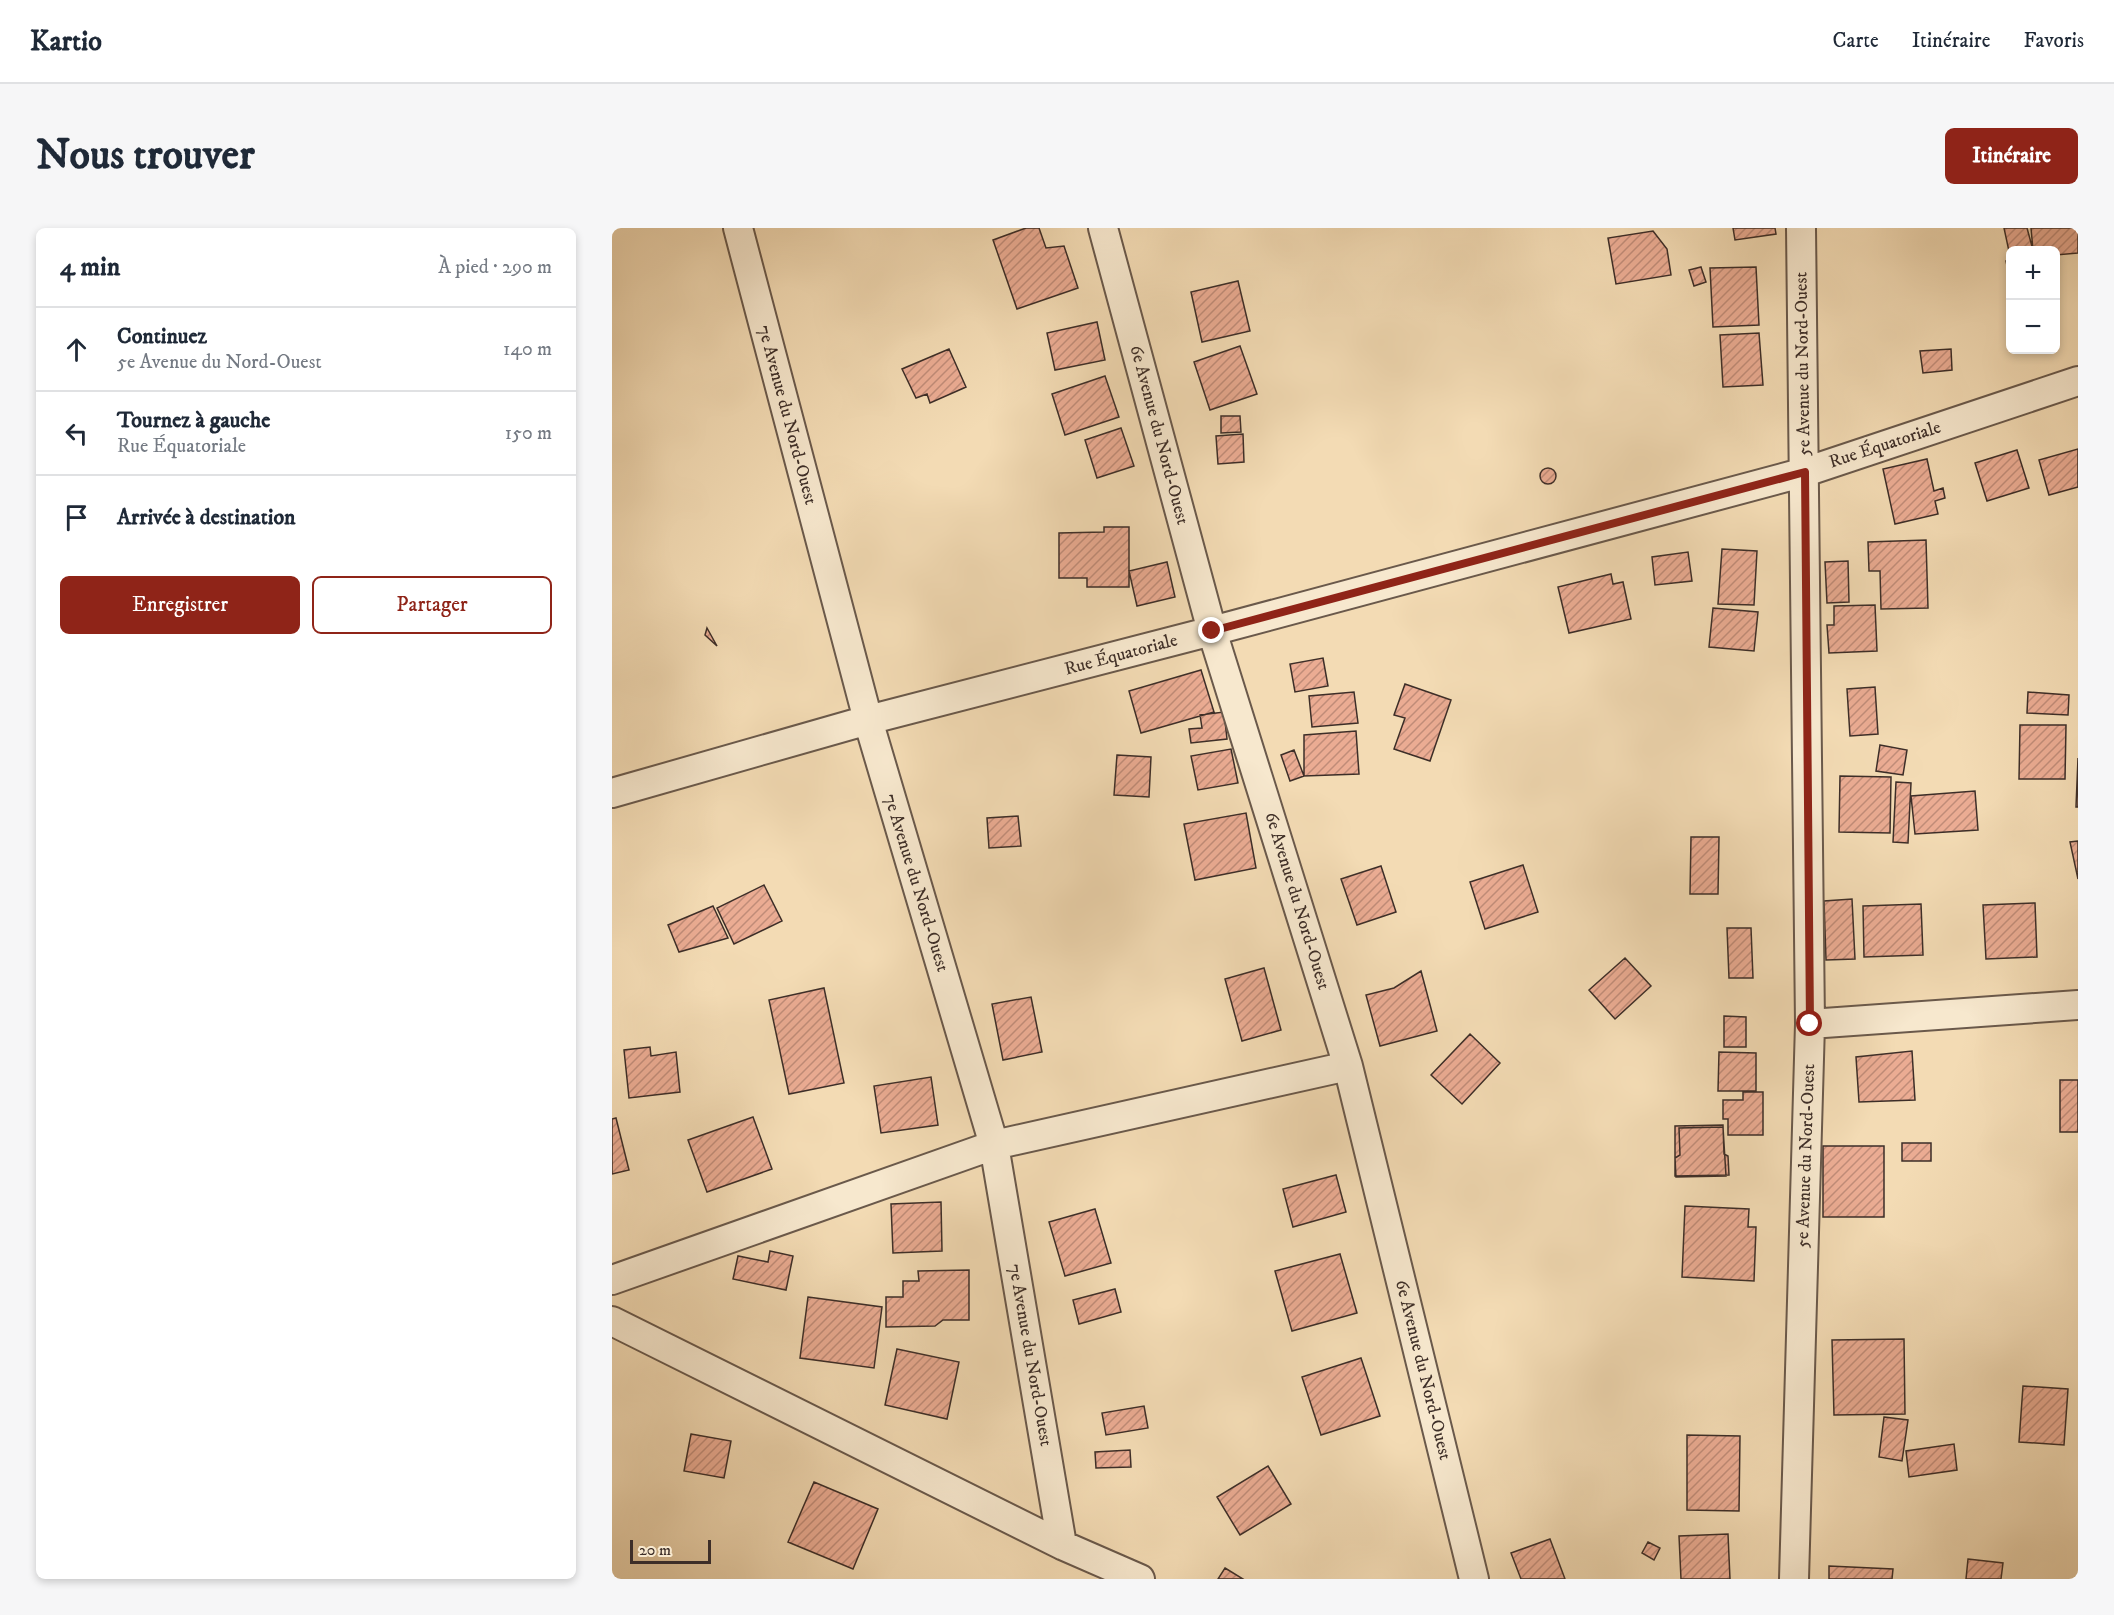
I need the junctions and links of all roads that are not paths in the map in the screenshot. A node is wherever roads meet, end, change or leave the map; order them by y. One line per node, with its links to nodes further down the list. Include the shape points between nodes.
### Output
1 (738, 228): 7 (street, 7e Avenue du Nord-Ouest)
2 (1103, 228): 6 (street, 6e Avenue du Nord-Ouest)
3 (1801, 228): 5 (street, 5e Avenue du Nord-Ouest)
4 (2078, 381): 5 (street, Rue Équatoriale)
5 (1805, 472): 6 (street, Rue Équatoriale); 10 (street, 5e Avenue du Nord-Ouest)
6 (1212, 631): 7 (street, Rue Équatoriale); 11 (street, 6e Avenue du Nord-Ouest)
7 (868, 720): 8 (street, Rue Équatoriale); 12 (street, 7e Avenue du Nord-Ouest)
8 (612, 793)
9 (2078, 1005): 10 (street)
10 (1810, 1024): 18 (street, 5e Avenue du Nord-Ouest)
11 (1348, 1066): 12 (street); 17 (street, 6e Avenue du Nord-Ouest)
12 (994, 1145): 13 (street); 15 (street, 7e Avenue du Nord-Ouest)
13 (612, 1280)
14 (612, 1321): 15 (street)
15 (1062, 1545): 16 (street)
16 (1140, 1579)
17 (1474, 1579)
18 (1794, 1579)

